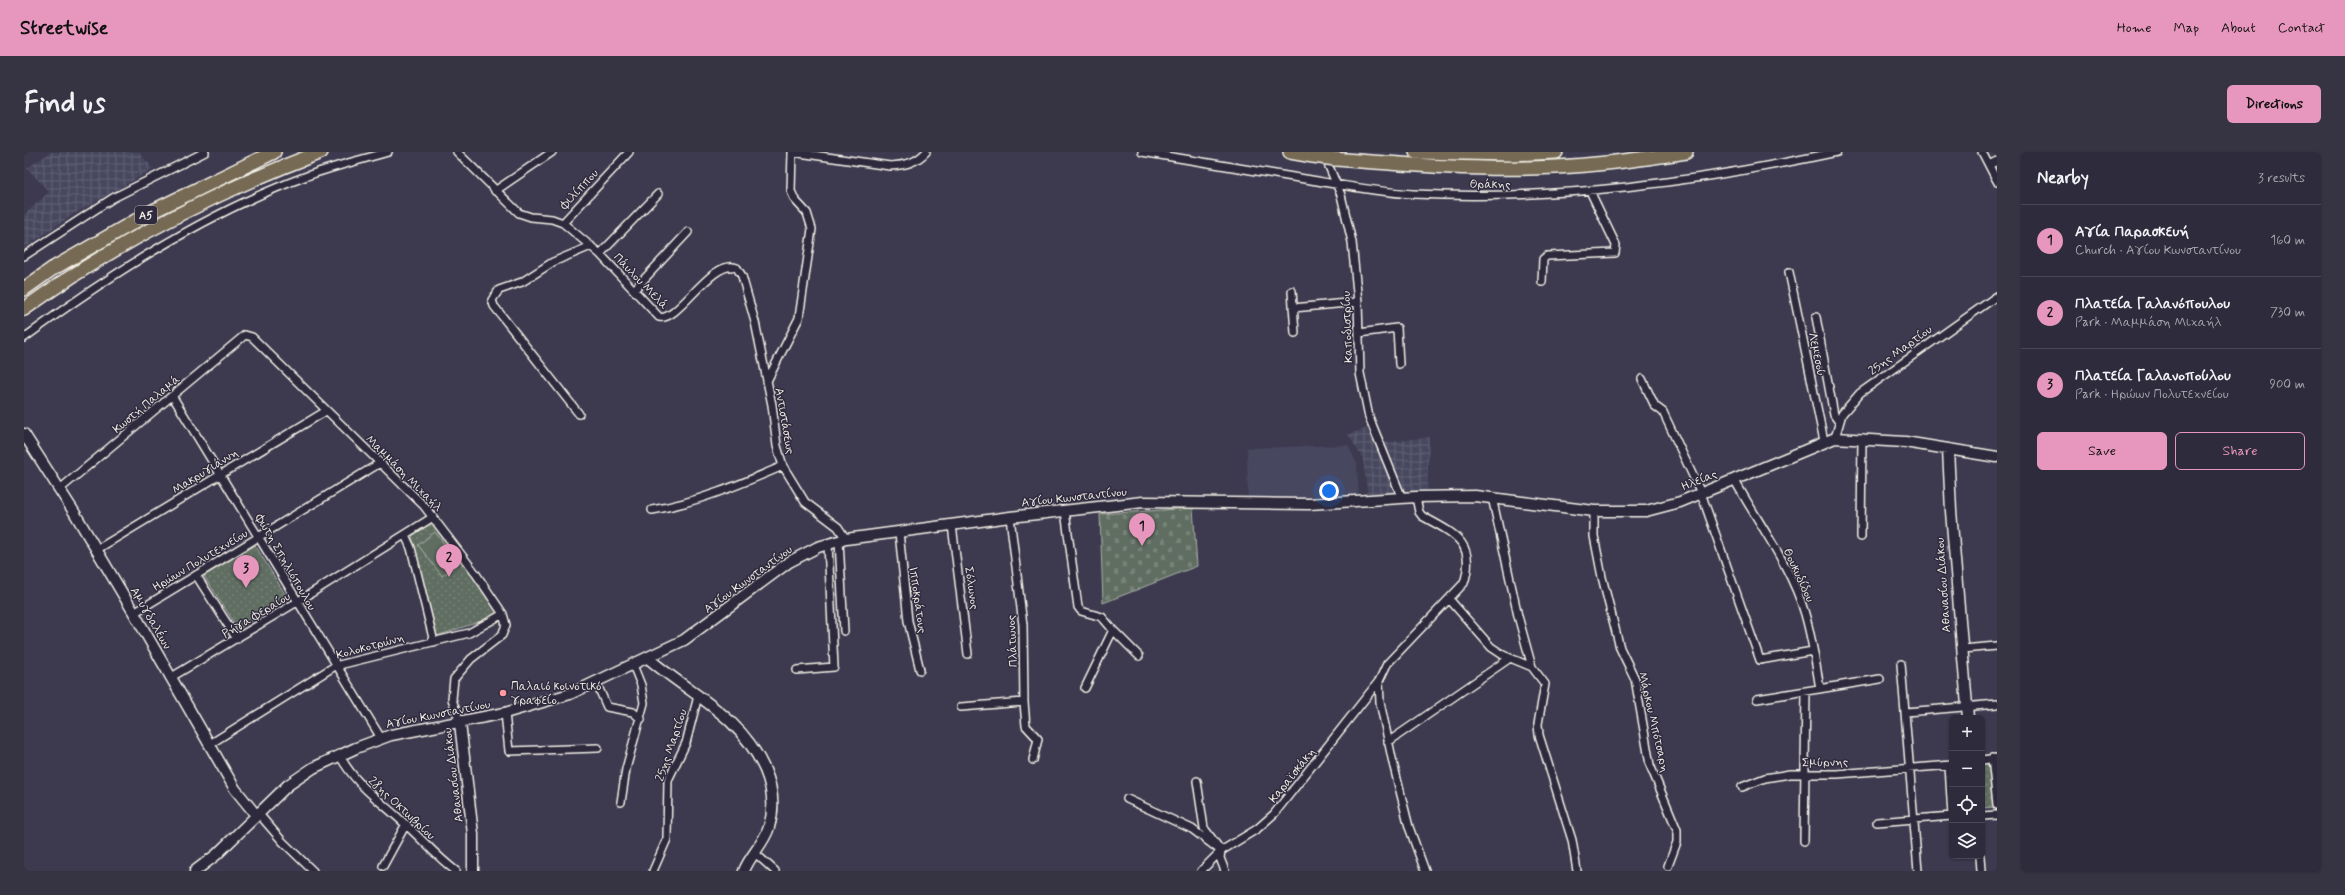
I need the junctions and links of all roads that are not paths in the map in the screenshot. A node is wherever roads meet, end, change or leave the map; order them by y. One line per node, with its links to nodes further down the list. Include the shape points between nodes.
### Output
1 (205, 152): 29 (street, via 113,198)
2 (274, 152): 32 (highway, Α5, via 153,211 52,269)
3 (322, 152): 38 (highway, Α5, via 276,169 209,200 60,283)
4 (388, 152): 43 (street, via 307,176 223,212 106,280)
5 (457, 152): 22 (street, Πάυλου Μελά)
6 (552, 152): 22 (street)
7 (629, 152): 25 (street, Φιλίππου)
8 (792, 152): 9 (street, via 890,166 906,165); 46 (street, Αντιστάσεως, via 791,191 795,200 807,213 812,229 799,318)
9 (926, 152)
10 (1142, 152): 21 (street, Θράκης)
11 (1290, 152): 17 (highway)
12 (1416, 152): 13 (highway)
13 (1556, 152)
14 (1686, 152): 17 (highway, bridge, via 1594,164 1511,168 1335,159)
15 (1837, 152): 23 (street, Θράκης, via 1695,179)
16 (1982, 152): 19 (street)
17 (1318, 154): 21 (street, Καποδιστρίου)
18 (1997, 161): 19 (street)
19 (1989, 164): 20 (street)
20 (1997, 182)
21 (1337, 184): 23 (street, Θράκης, via 1412,194 1514,196); 36 (street, Καποδιστρίου, via 1352,242)
22 (495, 191): 25 (street, Πάυλου Μελά, via 525,216)
23 (1590, 191): 31 (street, via 1616,245 1615,253 1547,256 1543,259)
24 (658, 194): 28 (street)
25 (563, 223): 27 (street, Πάυλου Μελά)
26 (688, 232): 33 (street)
27 (591, 246): 28 (street, Πάυλου Μελά); 49 (street, via 553,262 522,282 501,289 492,300 494,306)
28 (600, 254): 33 (street, Πάυλου Μελά)
29 (24, 256)
30 (1789, 272): 54 (street, Λεμεσού)
31 (1542, 282)
32 (24, 289)
33 (634, 290): 46 (street, Πάυλου Μελά, via 657,316 665,318 696,289 721,271 730,267 737,268 742,276 755,322)
34 (1292, 291): 37 (street)
35 (1997, 296): 50 (street, 25ης Μαρτίου, via 1860,393 1848,404)
36 (1358, 302): 37 (street); 41 (street, Καποδιστρίου)
37 (1293, 308): 40 (street)
38 (24, 309)
39 (1816, 317): 50 (street, via 1834,415)
40 (1295, 333)
41 (1359, 333): 44 (street, via 1397,328); 65 (street, Καποδιστρίου, via 1360,373 1369,417)
42 (245, 335): 47 (street, Κωστή Παλαμά); 48 (street, Μαμμάση Μιχαήλ, via 252,337)
43 (24, 338)
44 (1399, 364)
45 (1642, 379): 62 (street, via 1655,406 1663,412)
46 (767, 381): 58 (street, Αντιστάσεως, via 777,446)
47 (173, 397): 59 (street, Φώτη Σπηλιόπουλου); 61 (street, Κωστή Παλαμά)
48 (326, 411): 57 (street, Μαμμάση Μιχαήλ); 59 (street, Μακρυγιάννη)
49 (579, 414)
50 (1839, 422): 52 (street, 25ης Μαρτίου)
51 (24, 434): 61 (main road, Αμυγδαλέων)
52 (1835, 438): 53 (main road, Ηλείας); 54 (main road, Ηλείας)
53 (1862, 438): 55 (main road, Ηλείας); 75 (street)
54 (1824, 441): 60 (main road, Ηλείας)
55 (1948, 449): 56 (main road, Ηλείας); 89 (main road, Αθανασίου Διάκου)
56 (1997, 457)
57 (380, 463): 69 (street, Μαμμάση Μιχαήλ); 74 (street, Ηρώων Πολυτεχνείου)
58 (783, 466): 66 (street, via 691,501); 76 (street, Αντιστάσεως, via 805,502 838,527)
59 (221, 474): 74 (street, Φώτη Σπηλιόπουλου); 78 (street, Μακρυγιάννη)
60 (1734, 480): 62 (main road, Ηλείας); 90 (street, Θουκυδίδου, via 1780,557 1805,613)
61 (60, 490): 78 (main road, Αμυγδαλέων)
62 (1701, 493): 68 (main road, Ηλείας, via 1646,511); 90 (street, via 1760,660)
63 (1416, 497): 64 (main road, Ηλείας); 65 (main road, Ηλείας); 80 (street, Καραϊσκάκη, via 1422,516 1457,536 1466,548 1468,569 1464,583)
64 (1492, 497): 68 (main road, Ηλείας); 98 (street, via 1518,616)
65 (1402, 498): 67 (main road, Αγίου Κωνσταντίνου, via 1309,504 1157,502)
66 (652, 510)
67 (1064, 511): 70 (main road, Αγίου Κωνσταντίνου); 84 (street, via 1078,607 1081,611 1102,618)
68 (1594, 511): 146 (street, Μάρκου Μπότσαρη, via 1594,536 1602,577 1620,648 1634,679 1650,765 1677,830 1677,842)
69 (433, 517): 73 (street, Ρήγα Φεραίου); 83 (street, Μαμμάση Μιχαήλ)
70 (1010, 517): 71 (main road, Αγίου Κωνσταντίνου); 110 (street, Πλάτωνος, via 1023,620)
71 (952, 525): 72 (main road, Αγίου Κωνσταντίνου); 91 (street, Σόλωνος)
72 (899, 532): 76 (main road, Αγίου Κωνσταντίνου); 100 (street, Ιπποκράτους, via 908,621)
73 (405, 535): 81 (street, Ρήγα Φεραίου); 87 (street, via 411,548)
74 (259, 537): 79 (street, Ηρώων Πολυτεχνείου); 81 (street, Φώτη Σπηλιόπουλου)
75 (1861, 537)
76 (843, 540): 77 (main road, Αγίου Κωνσταντίνου); 85 (street)
77 (828, 544): 93 (main road, Αγίου Κωνσταντίνου, via 808,551 790,562 704,627); 99 (street, via 834,667)
78 (96, 550): 82 (main road, Αμυγδαλέων)
79 (196, 575): 82 (street, Ηρώων Πολυτεχνείου); 86 (street)
80 (1450, 600): 94 (street, via 1491,647); 103 (street, Καραϊσκάκη, via 1387,664)
81 (297, 602): 86 (street, Ρήγα Φεραίου); 97 (street, Φώτη Σπηλιόπουλου)
82 (134, 613): 101 (main road, Αμυγδαλέων)
83 (503, 614): 87 (street, Κολοκοτρώνη, via 477,630); 118 (street, Αθανασίου Διάκου, via 506,624 502,635 471,658 454,679 452,699)
84 (1112, 630): 92 (street); 105 (street)
85 (844, 631)
86 (238, 639): 101 (street, Ρήγα Φεραίου)
87 (434, 642): 97 (street, Κολοκοτρώνη)
88 (1997, 646): 89 (street)
89 (1962, 649): 112 (main road, Αθανασίου Διάκου)
90 (1813, 651): 106 (street, Θουκυδίδου)
91 (968, 654)
92 (1139, 656)
93 (648, 658): 96 (main road, Αγίου Κωνσταντίνου); 108 (main road)
94 (1510, 658): 98 (street); 120 (street)
95 (1901, 664): 114 (street)
96 (633, 665): 104 (main road, Αγίου Κωνσταντίνου); 117 (street, via 644,694)
97 (335, 666): 119 (street, Φώτη Σπηλιόπουλου); 121 (street, Κολοκοτρώνη)
98 (1532, 666): 157 (street, via 1545,684 1538,724 1539,735 1572,840)
99 (798, 670)
100 (920, 670)
101 (170, 678): 121 (main road, Αμυγδαλέων)
102 (1880, 679): 106 (street)
103 (1379, 681): 120 (street, via 1380,702); 142 (street, Καραϊσκάκη, via 1274,814 1257,829)
104 (596, 682): 115 (main road, Αγίου Κωνσταντίνου, via 550,701); 117 (street, via 607,707 633,712)
105 (1085, 688)
106 (1820, 689): 107 (street)
107 (1806, 691): 109 (street); 128 (street)
108 (698, 696): 143 (main road, via 743,733 756,751 770,785 773,803 771,819 763,842); 151 (street, 25ης Μαρτίου, via 688,738 668,780 667,838)
109 (1757, 699)
110 (1024, 702): 113 (street); 125 (street, Πλάτωνος, via 1026,726 1038,739)
111 (1997, 704): 112 (street)
112 (1967, 706): 114 (street); 116 (main road, Αθανασίου Διάκου)
113 (961, 707)
114 (1906, 712): 127 (street)
115 (505, 713): 118 (main road, Αγίου Κωνσταντίνου); 122 (street, via 509,751)
116 (1968, 715)
117 (640, 719): 132 (street)
118 (460, 723): 119 (main road, Αγίου Κωνσταντίνου); 150 (main road, Αθανασίου Διάκου, via 473,834)
119 (381, 738): 123 (main road, Αγίου Κωνσταντίνου)
120 (1388, 742): 156 (street, via 1409,827)
121 (210, 744): 134 (main road, Αμυγδαλέων, via 235,789)
122 (598, 748)
123 (340, 756): 134 (main road, Αγίου Κωνσταντίνου, via 297,778); 140 (street, 28ης Οκτωβρίου, via 369,794)
124 (1994, 758): 133 (street)
125 (1032, 760)
126 (1949, 766): 127 (street, Σμύρνης)
127 (1911, 769): 128 (street, Σμύρνης); 138 (street)
128 (1806, 774): 130 (street, Σμύρνης, via 1765,778); 141 (street)
129 (1197, 781): 142 (street, via 1204,828)
130 (1742, 787)
131 (1127, 799): 142 (street, via 1192,829)
132 (621, 802)
133 (1997, 805)
134 (257, 814): 147 (main road, Αγίου Κωνσταντίνου, via 216,855); 148 (street)
135 (1949, 815): 138 (street)
136 (1997, 815): 137 (street)
137 (1985, 816)
138 (1914, 819): 139 (street); 158 (street)
139 (1877, 822)
140 (406, 824): 145 (street); 149 (street, 28ης Οκτωβρίου, via 436,857)
141 (1804, 840)
142 (1221, 851): 154 (street, Καραϊσκάκη); 155 (street, via 1220,858)
143 (755, 854): 152 (main road); 153 (street)
144 (1980, 859): 159 (street)
145 (383, 866)
146 (1668, 866)
147 (195, 871)
148 (313, 871)
149 (456, 871)
150 (474, 871)
151 (654, 871)
152 (744, 871)
153 (775, 871)
154 (1201, 871)
155 (1225, 871)
156 (1425, 871)
157 (1578, 871)
158 (1918, 871)
159 (1981, 871)

